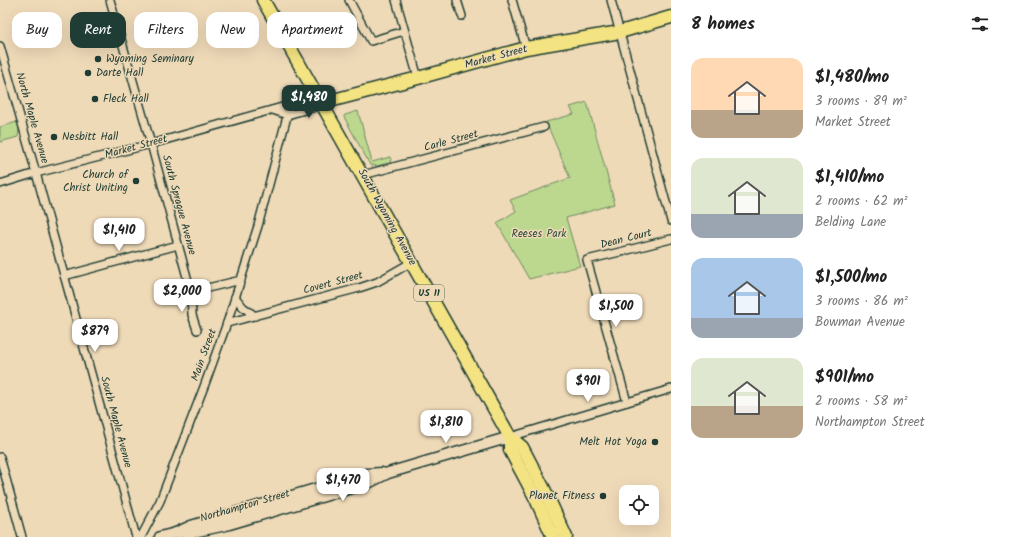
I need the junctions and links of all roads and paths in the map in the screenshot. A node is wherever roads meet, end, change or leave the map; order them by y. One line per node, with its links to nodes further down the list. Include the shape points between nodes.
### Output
1 (110, 0): 20 (street, South Sprague Avenue)
2 (263, 0): 15 (main road, US 11)
3 (349, 0): 10 (street, via 371,41)
4 (396, 0): 10 (street)
5 (457, 0): 8 (street)
6 (512, 0): 13 (street)
7 (611, 0): 11 (street)
8 (462, 16)
9 (671, 18): 11 (main road, Market Street)
10 (404, 31): 14 (street)
11 (620, 32): 13 (main road, Market Street); 24 (street)
12 (0, 46): 21 (street, North Maple Avenue)
13 (526, 48): 14 (main road, Market Street)
14 (418, 78): 15 (main road, Market Street)
15 (322, 103): 16 (street, Market Street, via 307,100); 18 (street, Market Street); 22 (main road, South Wyoming Avenue / US 11)
16 (290, 105): 17 (street, Market Street); 18 (street, Main Street)
17 (272, 110): 18 (street); 20 (street, Market Street)
18 (287, 115): 29 (street, Main Street)
19 (544, 127): 22 (street, Carle Street)
20 (151, 144): 21 (street, Market Street); 26 (street, South Sprague Avenue)
21 (36, 174): 23 (street, Market Street); 28 (street, South Maple Avenue)
22 (363, 175): 27 (main road, South Wyoming Avenue / US 11)
23 (0, 184)
24 (671, 221)
25 (671, 239): 36 (street, Dean Court, via 587,260)
26 (178, 245): 28 (street); 30 (street, South Sprague Avenue)
27 (412, 262): 32 (street, Covert Street, via 377,282); 37 (main road, South Wyoming Avenue / US 11)
28 (64, 276): 40 (street, South Maple Avenue)
29 (241, 280): 30 (street); 31 (street, Main Street)
30 (191, 292): 34 (street, South Sprague Avenue, via 192,315)
31 (236, 297): 32 (street, via 243,307); 33 (street, Main Street)
32 (255, 316): 33 (street, Covert Street)
33 (227, 323): 41 (street, Main Street, via 160,501)
34 (197, 330)
35 (671, 389): 36 (street, Northampton Street)
36 (627, 402): 37 (street, Northampton Street)
37 (510, 437): 42 (street, Northampton Street, via 388,473 366,474); 43 (main road, South Wyoming Avenue / US 11, via 510,450); 44 (main road, South Wyoming Avenue / US 11, via 525,452)
38 (0, 456): 39 (street)
39 (22, 537)
40 (136, 537)
41 (141, 537)
42 (160, 537)
43 (553, 537)
44 (566, 537)

